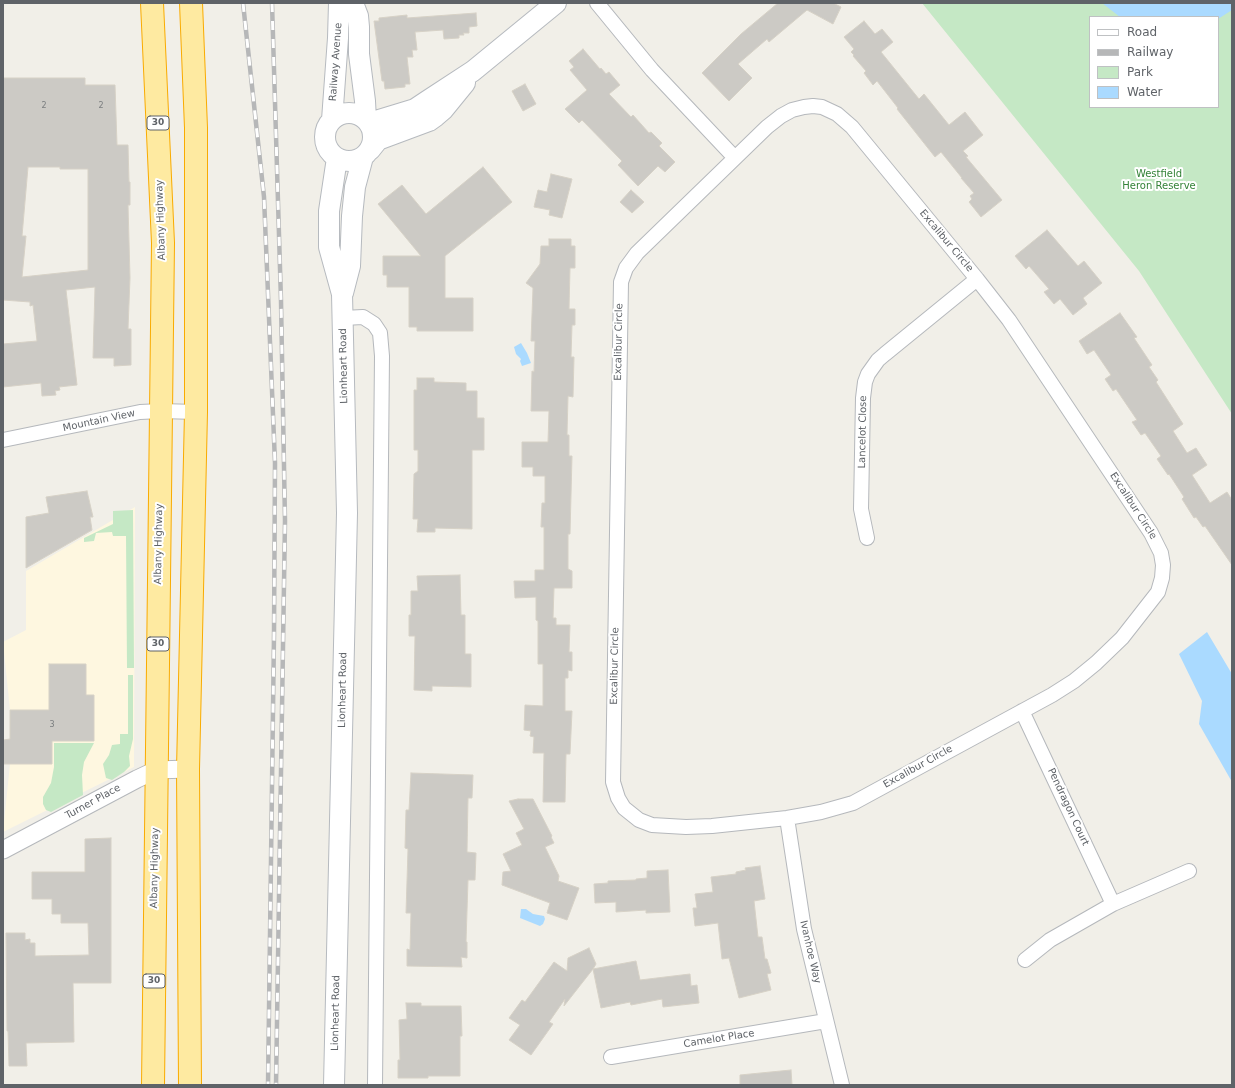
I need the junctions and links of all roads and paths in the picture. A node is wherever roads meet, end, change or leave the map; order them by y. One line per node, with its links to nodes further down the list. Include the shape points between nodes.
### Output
1 (152, 3): 16 (highway, Albany Highway / 30, via 163,243)
2 (191, 3): 17 (highway, via 196,136)
3 (339, 3): 8 (main road, Railway Avenue)
4 (353, 3): 9 (main road, Railway Avenue, via 358,16 359,54)
5 (556, 3): 7 (main road)
6 (597, 3): 12 (street, via 652,70)
7 (473, 71): 9 (main road, via 415,109); 10 (main road, via 436,116 378,140)
8 (332, 120): 9 (main road, via 348,113 361,116); 11 (main road, via 327,126 325,141 331,154)
9 (367, 121): 10 (main road, via 373,134 372,145)
10 (367, 153): 11 (main road, via 350,162); 14 (main road, Lionheart Road, via 355,187 350,266)
11 (337, 158): 14 (main road, Lionheart Road, via 329,211 329,247)
12 (735, 158): 13 (street, Excalibur Circle, via 776,120 792,110 813,106 830,110 852,127); 23 (street, Excalibur Circle, via 637,253 626,268 621,282 614,782 618,798 624,808 639,820 652,825 712,826)
13 (977, 279): 19 (street, Lancelot Close, via 878,360 868,374 863,398 862,494); 20 (street, Excalibur Circle, via 1009,320 1151,533 1161,553 1163,565 1158,592 1122,638 1074,681)
14 (342, 294): 15 (main road, Lionheart Road)
15 (343, 318): 32 (main road, Lionheart Road, via 347,513); 33 (street, via 363,317 374,324 380,333 382,356)
16 (161, 411): 17 (street, Mountain View); 18 (street, Mountain View, via 140,412); 22 (highway, Albany Highway / 30)
17 (196, 412): 21 (highway)
18 (3, 440)
19 (867, 538)
20 (1022, 711): 23 (street, Excalibur Circle, via 853,803); 26 (street, Pendragon Court)
21 (188, 769): 22 (street, Turner Place); 31 (highway)
22 (156, 770): 24 (street, Turner Place); 30 (highway, Albany Highway / 30)
23 (787, 818): 28 (street, Ivanhoe Way, via 804,930)
24 (3, 850)
25 (1189, 871): 26 (street)
26 (1114, 904): 27 (street, via 1050,940)
27 (1025, 960)
28 (826, 1021): 29 (street, Camelot Place); 34 (street, Ivanhoe Way)
29 (611, 1057)
30 (153, 1085)
31 (190, 1085)
32 (334, 1085)
33 (375, 1085)
34 (842, 1085)

